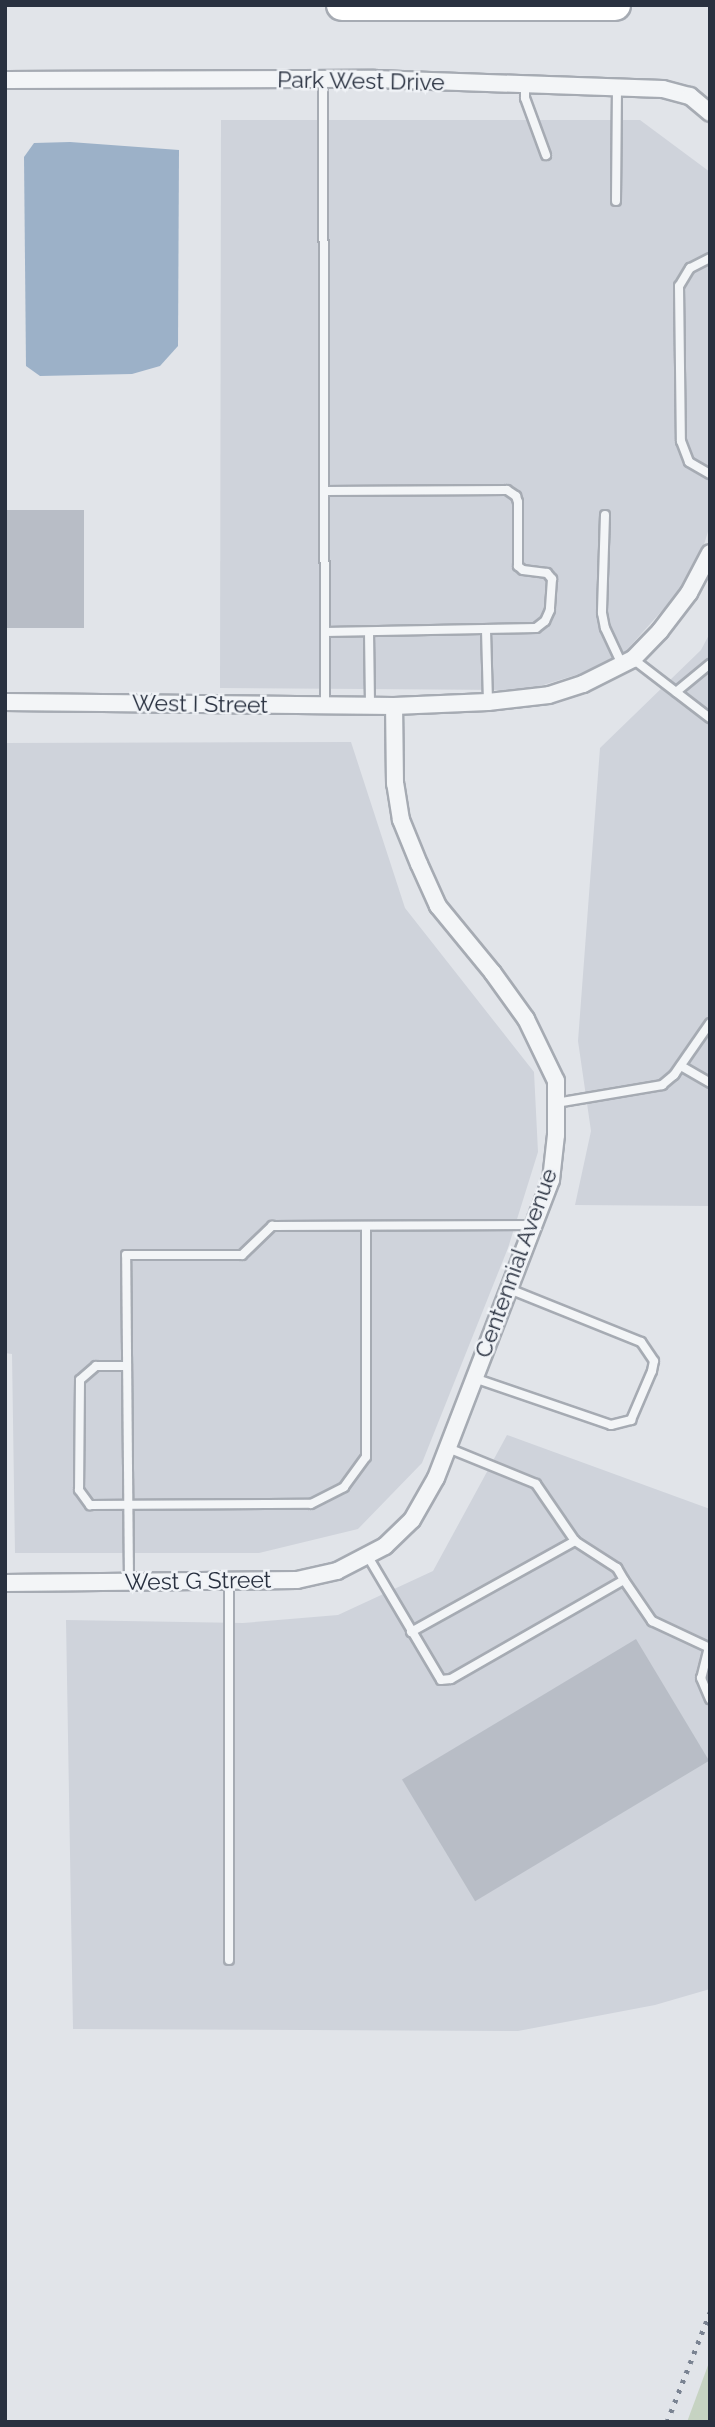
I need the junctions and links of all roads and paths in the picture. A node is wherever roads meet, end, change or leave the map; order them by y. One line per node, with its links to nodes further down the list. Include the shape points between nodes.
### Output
1 (342, 5): 2 (highway)
2 (572, 5): 3 (highway)
3 (615, 5)
4 (323, 79): 5 (street, Park West Drive); 6 (street, Park West Drive); 13 (lane)
5 (5, 80)
6 (525, 84): 7 (street, Park West Drive); 9 (lane, via 524,98)
7 (617, 87): 8 (street, Park West Drive, via 678,91); 10 (lane)
8 (710, 113)
9 (546, 155)
10 (616, 201)
11 (710, 258): 12 (lane, via 690,268 679,286 681,441 689,462)
12 (710, 474)
13 (325, 491): 16 (lane, via 512,493 517,502 518,566 550,575 550,610 536,628); 17 (lane)
14 (605, 515): 19 (lane, via 602,613 605,628)
15 (710, 553): 19 (street, West I Street, via 689,593 660,631)
16 (486, 630): 18 (lane); 23 (lane)
17 (325, 632): 18 (lane); 24 (lane)
18 (369, 632): 25 (lane)
19 (627, 661): 21 (lane); 23 (street, West I Street, via 550,695)
20 (710, 664): 21 (lane)
21 (676, 692): 27 (lane)
22 (5, 702): 24 (street, West I Street)
23 (488, 702): 26 (street, West I Street)
24 (325, 705): 25 (street, West I Street)
25 (370, 706): 26 (street, West I Street)
26 (394, 706): 31 (street, Centennial Avenue, via 395,784 401,820 418,864 438,906 526,1019 556,1081)
27 (710, 718)
28 (710, 1023): 29 (lane)
29 (681, 1066): 30 (lane); 31 (lane, via 662,1085)
30 (710, 1083)
31 (556, 1103): 32 (street, Centennial Avenue, via 551,1180)
32 (534, 1225): 33 (lane); 34 (street, Centennial Avenue)
33 (366, 1226): 35 (lane, via 272,1226 242,1255 125,1255); 38 (lane, via 366,1457 344,1487 311,1504)
34 (509, 1289): 36 (street, Centennial Avenue); 36 (lane, via 641,1342 654,1361 652,1371 631,1420 611,1425)
35 (126, 1366): 38 (lane); 38 (lane, via 96,1366 80,1380 79,1490 90,1505)
36 (474, 1378): 37 (street, Centennial Avenue)
37 (448, 1448): 39 (lane, via 536,1483); 40 (street, Centennial Avenue, via 412,1520)
38 (127, 1506): 44 (lane)
39 (575, 1541): 42 (lane, via 617,1568); 46 (lane)
40 (385, 1546): 41 (street, West G Street)
41 (367, 1555): 43 (street, West G Street, via 337,1571 297,1580); 46 (lane)
42 (624, 1580): 46 (lane, via 451,1679 436,1676); 47 (lane, via 652,1620)
43 (229, 1581): 44 (street, West G Street); 49 (lane)
44 (129, 1582): 45 (street, West G Street)
45 (5, 1583)
46 (411, 1632)
47 (710, 1648): 48 (lane, via 701,1678)
48 (710, 1699)
49 (229, 1960)

